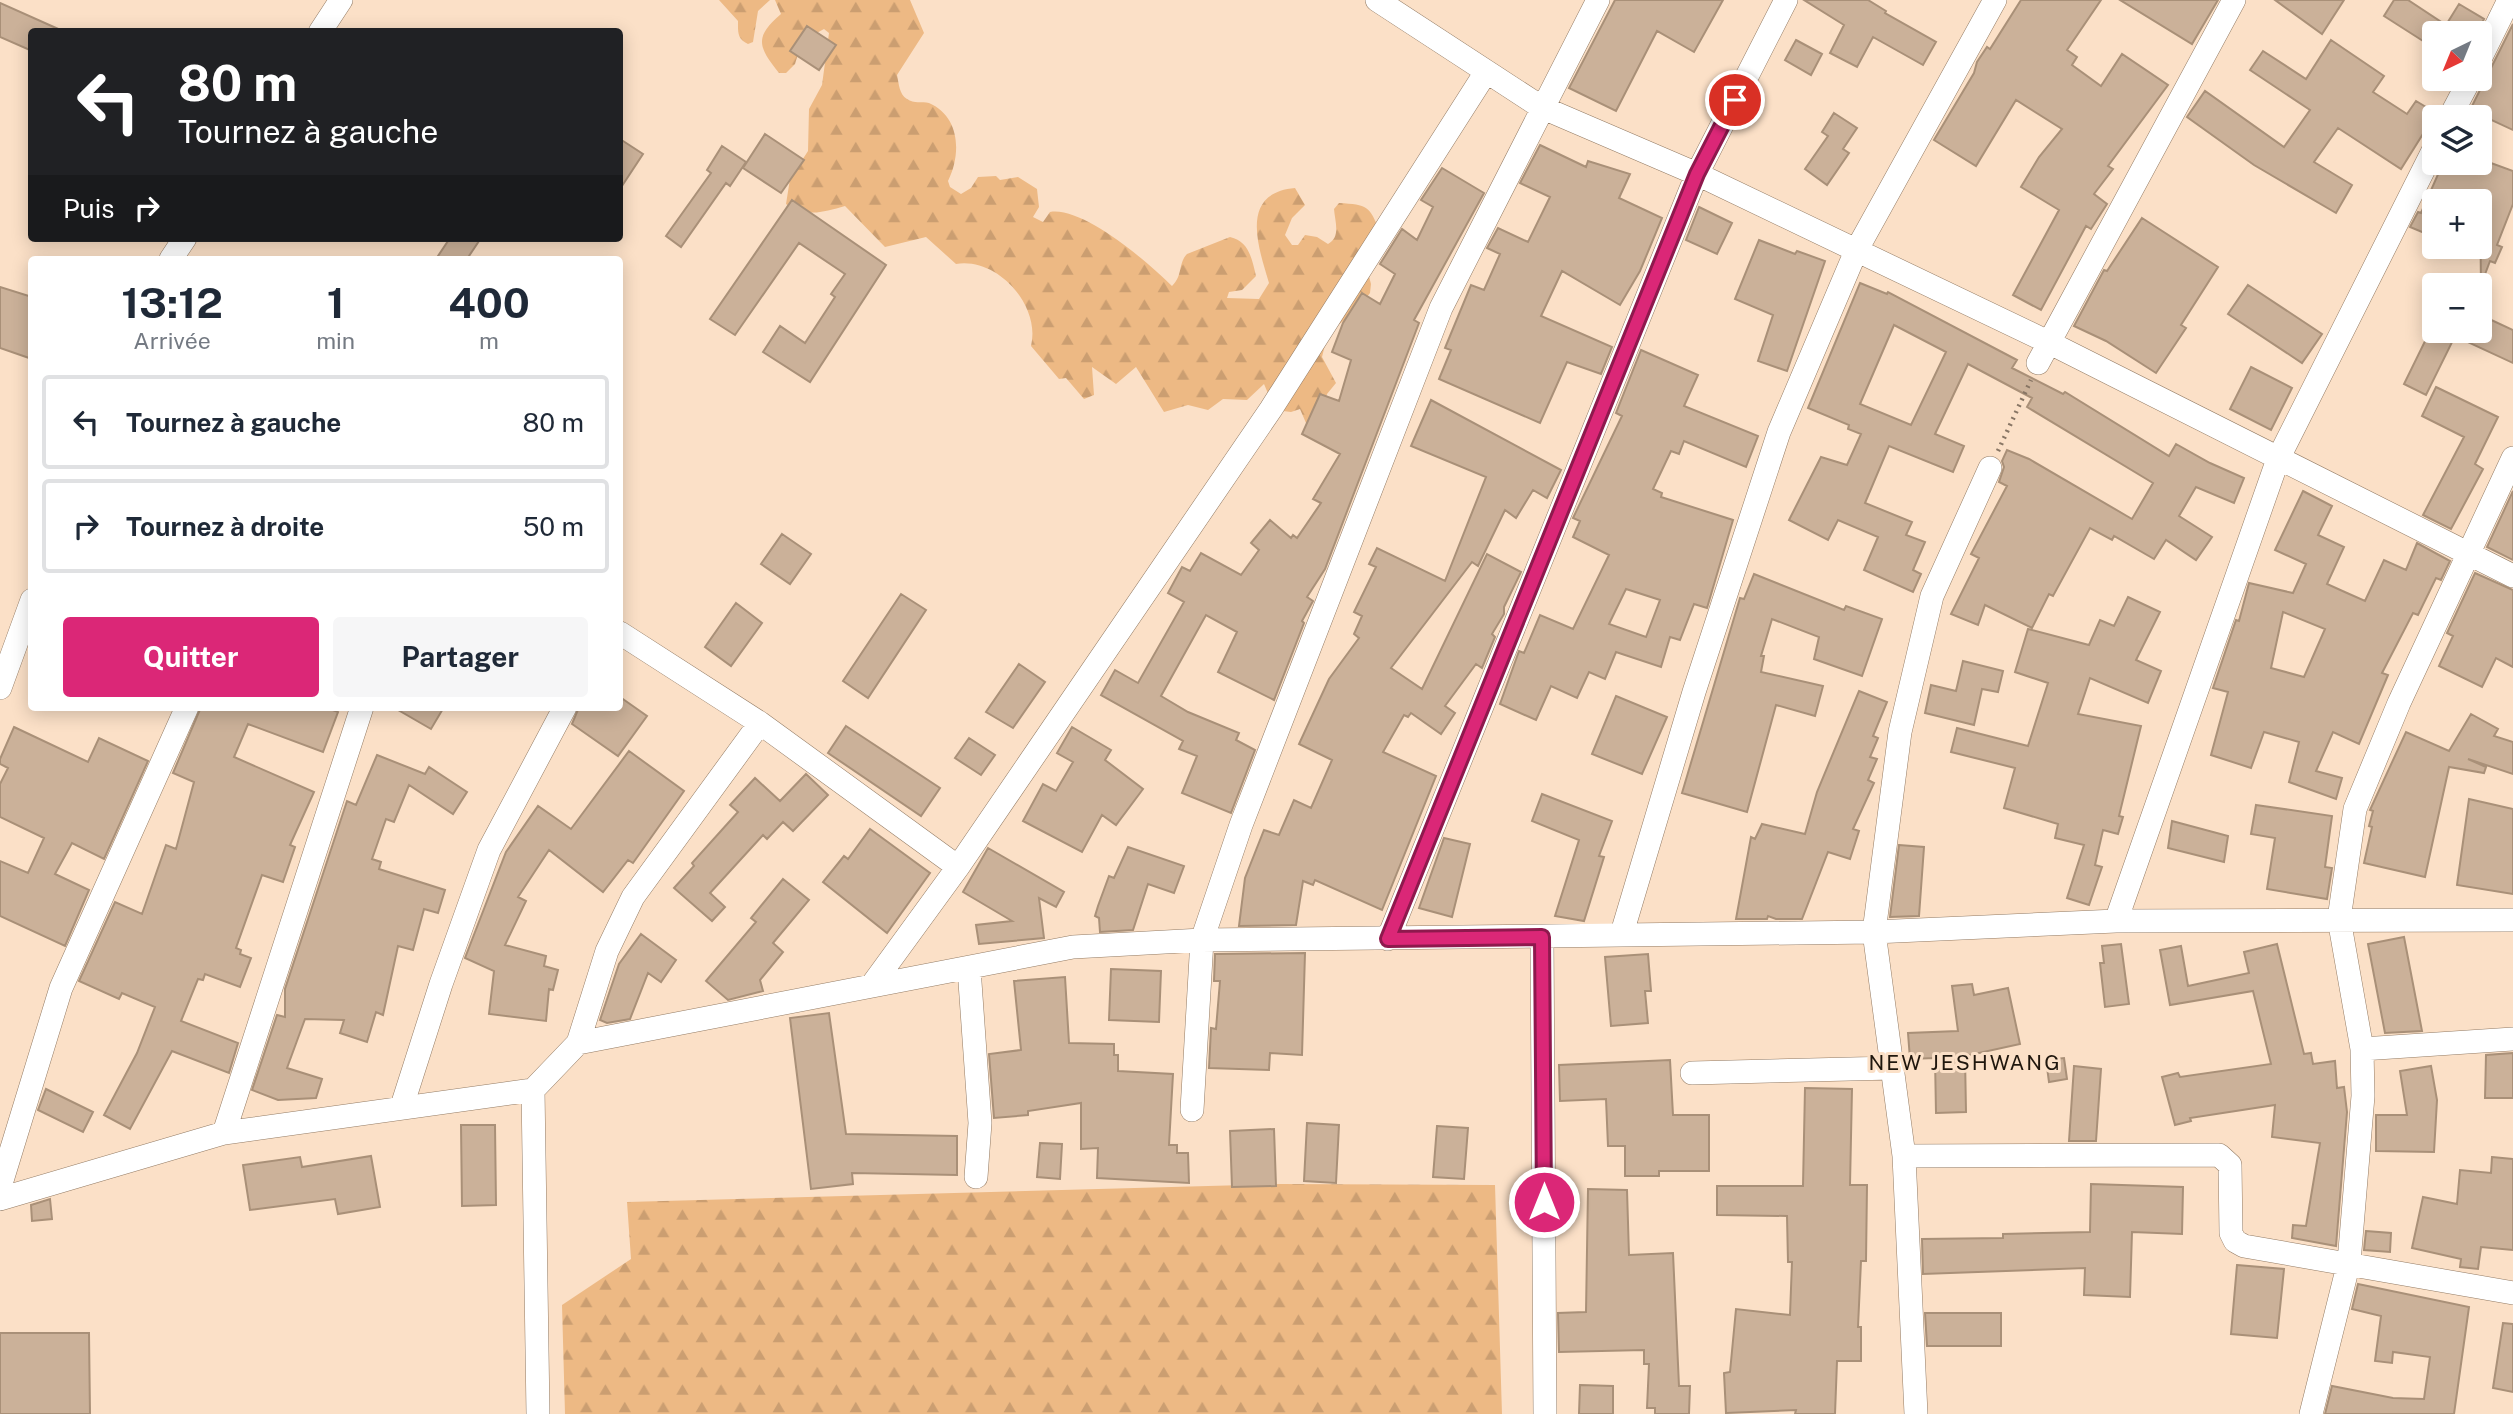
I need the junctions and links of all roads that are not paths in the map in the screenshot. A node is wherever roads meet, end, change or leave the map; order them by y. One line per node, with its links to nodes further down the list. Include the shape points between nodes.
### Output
1 (341, 0): 8 (street)
2 (1598, 0): 11 (street)
3 (1786, 0): 13 (street)
4 (1995, 0): 14 (street)
5 (2234, 0): 15 (street)
6 (2509, 0): 9 (street)
7 (1388, 3): 10 (street)
8 (323, 28)
9 (2492, 34)
10 (1486, 72): 11 (street); 28 (street, via 1271,409)
11 (1541, 107): 13 (street); 36 (street, via 1441,308 1246,812)
12 (2422, 173): 17 (street)
13 (1697, 174): 14 (street); 35 (street)
14 (1856, 251): 15 (street); 33 (street, via 1779,432)
15 (2043, 353): 17 (street)
16 (2513, 458): 19 (street)
17 (2278, 459): 19 (street); 31 (street)
18 (1990, 468): 32 (street, via 1932,596 1900,732)
19 (2468, 554): 20 (street); 29 (street, via 2355,809)
20 (2513, 576)
21 (28, 611): 23 (street)
22 (623, 636): 27 (street)
23 (0, 688)
24 (185, 711): 50 (street, via 61,988)
25 (361, 711): 47 (street)
26 (563, 711): 45 (street, via 489,850)
27 (760, 723): 28 (street); 40 (street, via 633,897 607,951)
28 (958, 867): 38 (street)
29 (2339, 919): 30 (street); 31 (street); 41 (street)
30 (2513, 920)
31 (2116, 921): 32 (street)
32 (1874, 932): 33 (street); 42 (street)
33 (1622, 933): 34 (street)
34 (1542, 937): 35 (street); 55 (street)
35 (1388, 939): 36 (street)
36 (1202, 940): 37 (street, via 1073,947); 46 (street)
37 (969, 968): 38 (street); 49 (street, via 980,1123)
38 (872, 985): 40 (street)
39 (2513, 1039): 41 (street)
40 (578, 1043): 44 (street)
41 (2362, 1049): 52 (street, via 2363,1096)
42 (1892, 1068): 43 (street); 48 (street)
43 (1692, 1073)
44 (533, 1090): 45 (street); 54 (street)
45 (401, 1106): 47 (street)
46 (1192, 1110)
47 (224, 1133): 51 (street)
48 (1904, 1156): 52 (street, via 2219,1155 2230,1166 2235,1241); 56 (street)
49 (976, 1177)
50 (0, 1187)
51 (0, 1199)
52 (2349, 1262): 53 (street); 57 (street)
53 (2513, 1293)
54 (538, 1414)
55 (1545, 1414)
56 (1916, 1414)
57 (2311, 1414)

